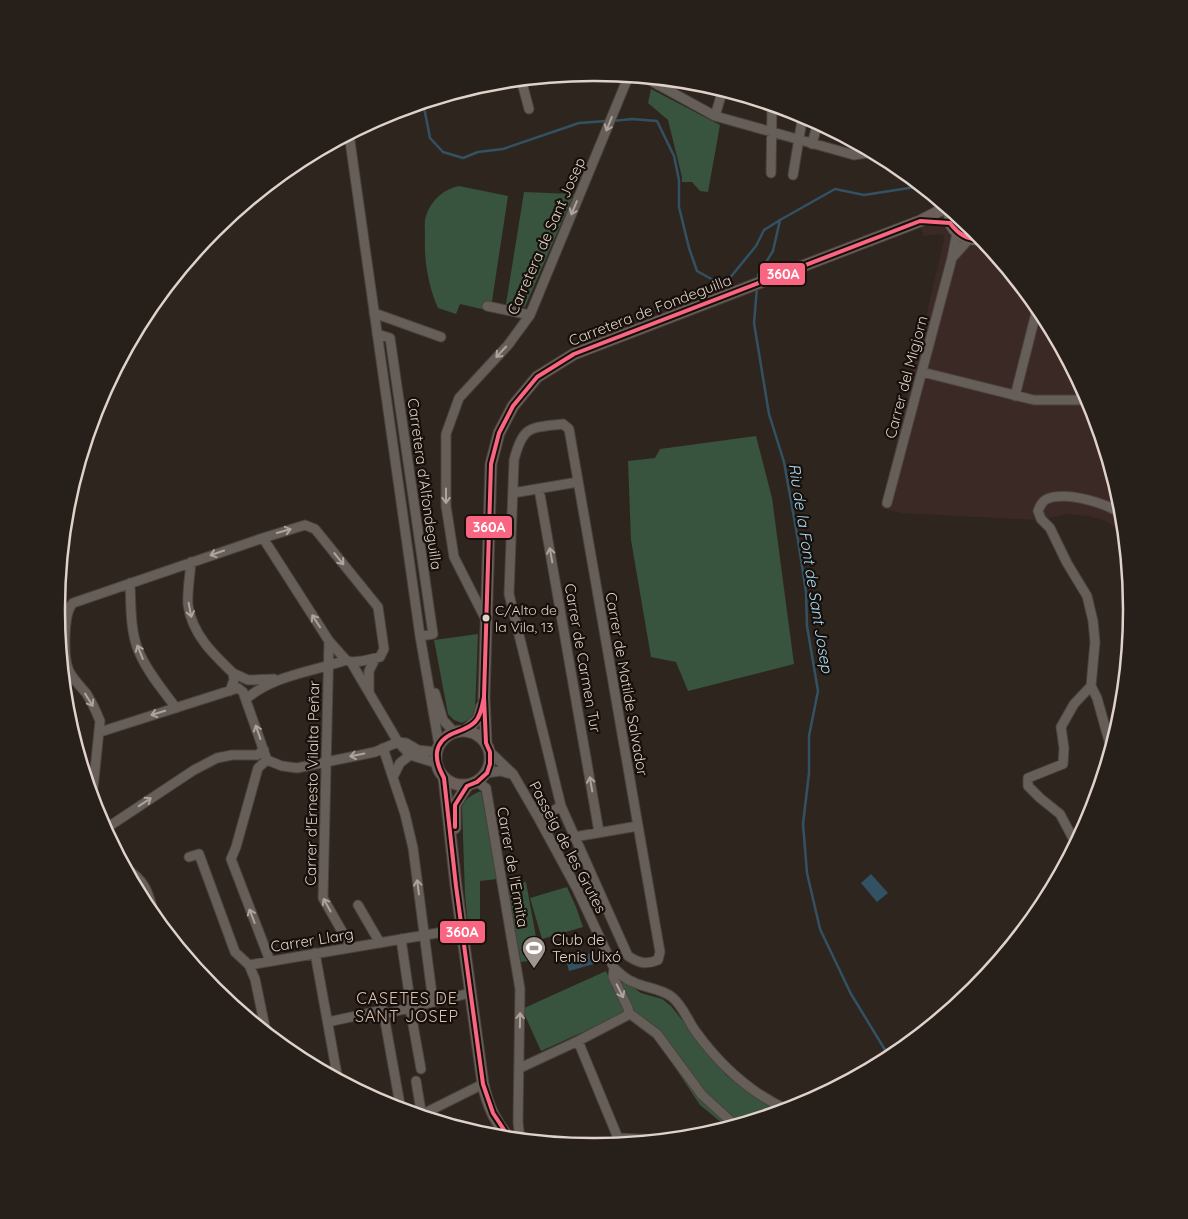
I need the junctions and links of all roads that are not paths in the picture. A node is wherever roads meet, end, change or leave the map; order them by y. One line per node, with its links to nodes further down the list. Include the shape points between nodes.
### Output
1 (626, 82): 28 (street, Carretera de Sant Josep, one-way to 28)
2 (523, 85): 7 (street)
3 (658, 85): 5 (street)
4 (671, 86): 5 (street)
5 (673, 93): 9 (street)
6 (721, 97): 9 (street)
7 (529, 109)
8 (772, 112): 12 (street)
9 (715, 116): 12 (street)
10 (801, 123): 14 (street)
11 (816, 130): 15 (street)
12 (772, 132): 14 (street); 17 (street)
13 (350, 140): 27 (street, Carretera d'Alfondeguilla)
14 (798, 140): 15 (street); 18 (street)
15 (812, 144): 16 (street, via 854,155)
16 (863, 154)
17 (772, 173)
18 (793, 175)
19 (942, 211): 21 (main road, Carretera de Fondeguilla)
20 (952, 220): 22 (main road)
21 (920, 221): 22 (main road, Carretera de Fondeguilla, via 935,220); 43 (main road, Carretera de Fondeguilla, via 574,354 537,377 512,406 499,434 491,464)
22 (954, 227): 23 (main road); 25 (street, Carrer del Migjorn)
23 (969, 240): 24 (main road); 25 (street, Carrer del Migjorn)
24 (972, 240)
25 (952, 258): 32 (street, Carrer del Migjorn)
26 (487, 306): 28 (street)
27 (374, 313): 30 (street, Carretera d'Alfondeguilla); 31 (street)
28 (530, 315): 43 (street, Carretera de Sant Josep, one-way to 43, via 508,345 459,398 446,434 446,506 454,557)
29 (1036, 319): 33 (street)
30 (377, 334): 44 (street, Carretera d'Alfondeguilla); 44 (street, Carretera d'Alfondeguilla, via 390,338 433,634)
31 (441, 337)
32 (922, 372): 33 (street); 38 (street, Carrer del Migjorn)
33 (1015, 396): 34 (street, via 1034,400)
34 (1080, 400)
35 (578, 482): 36 (street); 37 (street, Carrer de Matilde Salvador, via 569,429 563,424 538,427 527,431 519,441 514,460); 82 (street, Carrer de Matilde Salvador)
36 (539, 489): 37 (street); 83 (street, Carrer de Carmen Tur, one-way to 36)
37 (513, 493): 79 (street, via 509,594)
38 (887, 503)
39 (1114, 510): 54 (street, via 1088,499 1057,497 1047,499 1038,511 1087,596 1095,642)
40 (263, 538): 41 (street, one-way to 41); 45 (street, one-way to 40); 47 (street, one-way to 47, via 305,525 315,529 378,607 384,649)
41 (191, 562): 42 (street); 52 (street, one-way to 52, via 188,605 192,621 203,642)
42 (130, 583): 46 (street, one-way to 46, via 73,603 66,616); 59 (street, one-way to 42, via 138,651)
43 (486, 619): 57 (main road, Carretera de Fondeguilla)
44 (420, 636): 49 (street, Carretera d'Alfondeguilla)
45 (329, 641): 48 (street); 50 (street, Carrer d'Ernesto Vilalta Peñar)
46 (66, 644)
47 (375, 659): 48 (street); 56 (street, via 368,671)
48 (348, 661): 50 (street); 56 (street)
49 (426, 665): 61 (street, Carretera d'Alfondeguilla, via 443,720); 67 (street, Carretera d'Alfondeguilla)
50 (328, 666): 53 (street); 71 (street, Carrer d'Ernesto Vilalta Peñar)
51 (69, 672): 60 (street, one-way to 60, via 96,712)
52 (233, 672): 53 (street, via 248,680); 55 (street)
53 (282, 678): 58 (street, via 253,692)
54 (1091, 686): 62 (street); 85 (street, via 1074,704 1061,727 1063,764 1028,778 1028,786 1060,814)
55 (234, 689): 58 (street, via 243,692); 59 (street)
56 (369, 693): 63 (street)
57 (484, 698): 61 (main road, Carretera de Fondeguilla, via 478,719); 65 (main road, Carretera de Fondeguilla)
58 (246, 699): 66 (street, one-way to 58)
59 (176, 708): 60 (street, one-way to 60)
60 (100, 732): 77 (street)
61 (459, 732): 65 (main road, via 476,734); 67 (main road, via 446,737)
62 (1108, 736)
63 (398, 742): 64 (street); 67 (street); 68 (street)
64 (384, 748): 71 (street, one-way to 71); 75 (street)
65 (488, 748): 73 (main road, via 490,764); 74 (street, Passeig de les Grutes)
66 (264, 750): 69 (street, via 257,755); 70 (street)
67 (437, 753): 68 (street); 76 (main road)
68 (410, 755): 75 (street, via 400,763)
69 (246, 756): 72 (street); 81 (street, one-way to 69, via 217,758)
70 (267, 760): 71 (street, via 290,767); 72 (street)
71 (326, 762): 95 (street, Carrer d'Ernesto Vilalta Peñar, one-way to 71, via 323,898)
72 (258, 768): 97 (street, one-way to 72, via 231,859)
73 (487, 773): 74 (street, Passeig de les Grutes); 78 (main road)
74 (513, 774): 80 (street, Passeig de les Grutes)
75 (393, 777): 92 (street, one-way to 75, via 412,848)
76 (444, 778): 78 (main road, via 454,785); 88 (main road)
77 (94, 783)
78 (472, 784): 88 (main road, via 456,805); 108 (street, Carrer de l'Ermita, one-way to 78, via 520,989 486,788)
79 (561, 806): 80 (street); 84 (street)
80 (539, 819): 99 (street, Passeig de les Grutes)
81 (111, 825)
82 (638, 826): 83 (street); 84 (street, Carrer de Matilde Salvador, via 660,952 658,960 650,964 637,962 628,956)
83 (599, 832): 84 (street)
84 (574, 836)
85 (1072, 836)
86 (189, 856): 98 (street, via 199,854 235,952)
87 (138, 877): 89 (street)
88 (456, 886): 91 (main road)
89 (149, 896)
90 (358, 906): 94 (street, Carrer Llarg)
91 (462, 929): 92 (street, Carrer Llarg); 100 (main road)
92 (424, 935): 93 (street, Carrer Llarg); 101 (street)
93 (401, 939): 94 (street, Carrer Llarg); 102 (street)
94 (380, 943): 95 (street, Carrer Llarg)
95 (351, 948): 96 (street, Carrer Llarg)
96 (316, 954): 97 (street, Carrer Llarg); 105 (street)
97 (270, 961): 98 (street, Carrer Llarg)
98 (250, 964): 106 (street)
99 (614, 968): 104 (street, one-way to 104, via 613,977); 114 (street, Passeig de les Grutes, via 633,983 662,991 671,997 714,1055 735,1076)
100 (470, 993): 101 (street); 112 (main road)
101 (434, 1002): 102 (street)
102 (411, 1008): 103 (street); 109 (street)
103 (384, 1012): 105 (street); 113 (street)
104 (629, 1013): 107 (street); 117 (street, via 657,1034 702,1095)
105 (328, 1022): 110 (street)
106 (264, 1023)
107 (578, 1041): 108 (street); 120 (street)
108 (520, 1068): 119 (street, Carrer de l'Ermita)
109 (421, 1069)
110 (337, 1072)
111 (416, 1081): 115 (street)
112 (483, 1084): 116 (street); 118 (main road, via 488,1105)
113 (399, 1101)
114 (778, 1105)
115 (420, 1109)
116 (428, 1111)
117 (730, 1120)
118 (502, 1130)
119 (519, 1133)
120 (618, 1137)

